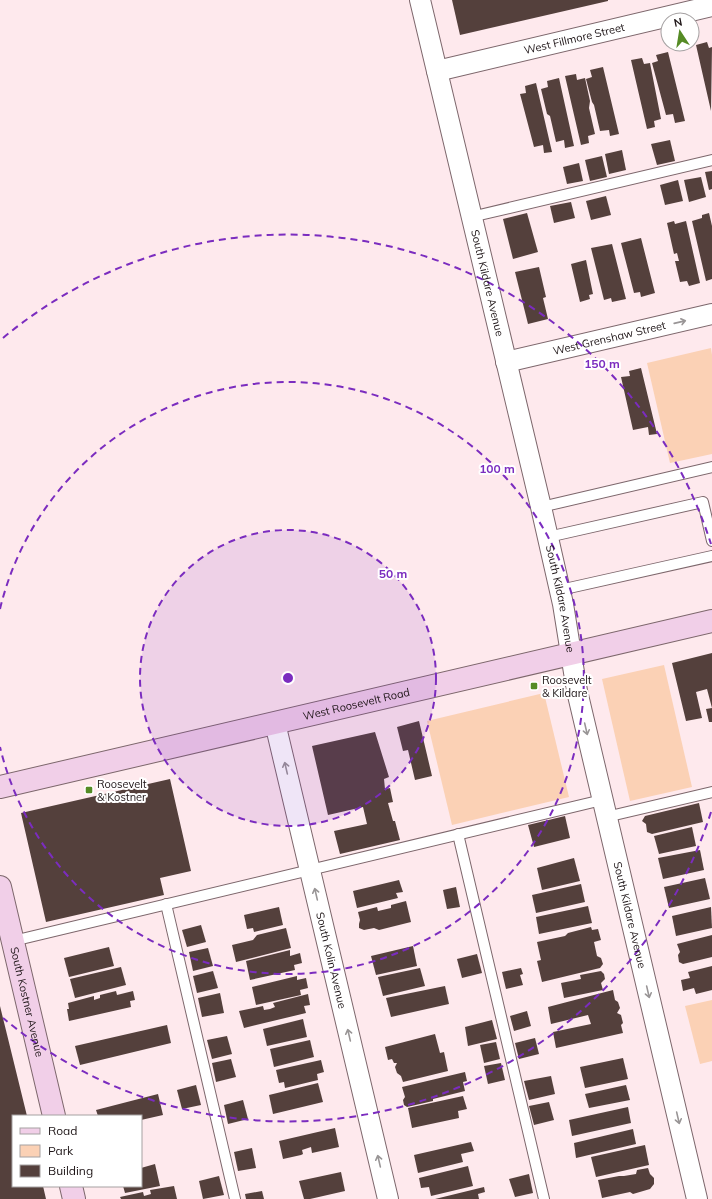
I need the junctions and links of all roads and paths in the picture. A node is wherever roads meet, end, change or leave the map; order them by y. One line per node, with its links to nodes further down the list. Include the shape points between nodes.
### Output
1 (420, 0): 3 (street, South Kildare Avenue)
2 (712, 6): 3 (street, West Fillmore Street)
3 (437, 71): 5 (street, South Kildare Avenue)
4 (712, 160): 5 (lane)
5 (472, 217): 7 (street, South Kildare Avenue)
6 (712, 314): 7 (street, West Grenshaw Street, one-way to 6)
7 (506, 362): 9 (street, South Kildare Avenue)
8 (712, 467): 9 (lane)
9 (541, 507): 10 (street, South Kildare Avenue)
10 (548, 537): 11 (lane, via 703,502); 13 (street, South Kildare Avenue)
11 (712, 541)
12 (712, 556): 13 (lane)
13 (560, 590): 15 (street, South Kildare Avenue)
14 (712, 621): 15 (main road, West Roosevelt Road)
15 (571, 654): 16 (main road, West Roosevelt Road); 19 (street, South Kildare Avenue, one-way to 19)
16 (275, 723): 17 (main road, West Roosevelt Road); 21 (street, South Kolin Avenue, one-way to 16)
17 (0, 787)
18 (712, 792): 19 (lane)
19 (604, 808): 20 (lane); 31 (street, South Kildare Avenue, one-way to 31)
20 (458, 834): 21 (lane); 30 (lane)
21 (310, 870): 23 (lane); 29 (street, South Kolin Avenue, one-way to 21)
22 (0, 887): 24 (main road, South Kostner Avenue)
23 (166, 904): 24 (lane); 28 (lane)
24 (13, 941): 25 (main road, South Kostner Avenue)
25 (54, 1115)
26 (71, 1187): 27 (main road)
27 (74, 1199)
28 (235, 1199)
29 (388, 1199)
30 (544, 1199)
31 (697, 1199)

